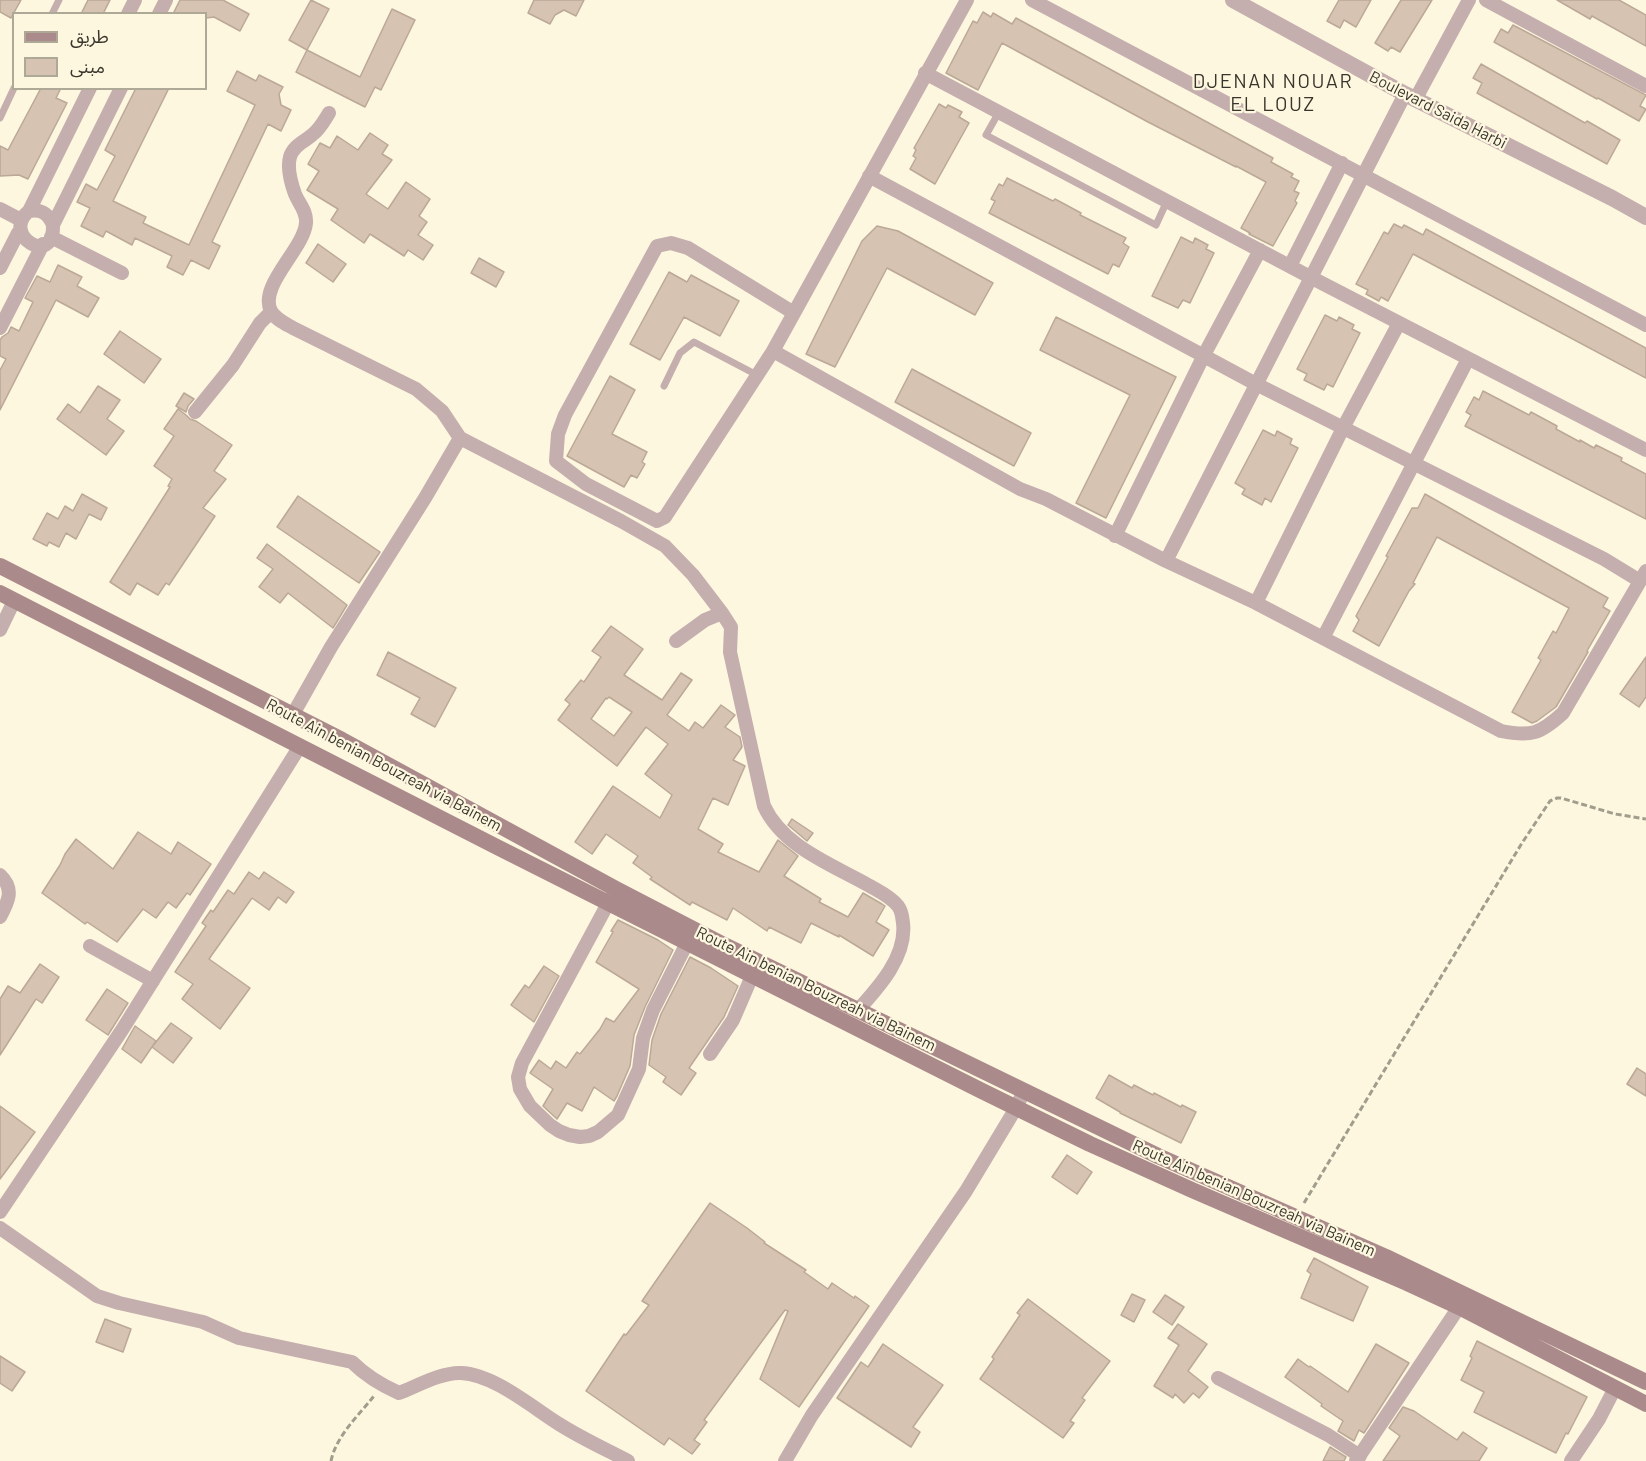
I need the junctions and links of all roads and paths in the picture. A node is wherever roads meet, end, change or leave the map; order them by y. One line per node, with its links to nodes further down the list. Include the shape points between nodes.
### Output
1 (967, 0): 6 (street)
2 (1032, 0): 15 (street)
3 (1470, 0): 11 (street)
4 (1486, 0): 7 (street)
5 (1240, 2): 11 (street, Boulevard Saida Harbi)
6 (926, 73): 12 (street); 17 (street)
7 (1646, 86)
8 (14, 90): 14 (lane)
9 (89, 90): 21 (street)
10 (120, 90): 22 (street)
11 (1410, 97): 16 (street); 20 (street, Boulevard Saida Harbi)
12 (999, 112): 18 (street); 18 (lane, via 986,135 1156,225)
13 (329, 113): 28 (street, via 323,125 294,149 290,158 289,171 306,221 271,289)
14 (0, 117)
15 (1342, 163): 16 (street); 24 (street)
16 (1365, 175): 27 (street); 31 (street)
17 (869, 176): 29 (street); 34 (street)
18 (1167, 201): 23 (street)
19 (0, 209): 21 (street)
20 (1646, 217)
21 (22, 221): 22 (street, via 41,211 47,214); 22 (street, via 25,243 37,246); 25 (street)
22 (49, 235): 26 (street); 32 (street)
23 (1260, 250): 24 (street); 34 (street)
24 (1290, 266): 27 (street)
25 (0, 268)
26 (122, 273)
27 (1312, 278): 30 (street); 37 (street)
28 (271, 312): 39 (street); 41 (street, via 293,328 416,389 442,411)
29 (794, 313): 33 (street); 44 (street, via 688,248 671,243 657,246 565,415 558,434 556,461 586,484)
30 (1400, 323): 35 (street); 40 (street)
31 (1646, 325)
32 (0, 327)
33 (773, 351): 36 (street); 45 (street, via 1020,489)
34 (1204, 355): 37 (street); 45 (street)
35 (1468, 359): 42 (street); 43 (street)
36 (757, 375): 38 (lane, via 694,342 680,353); 44 (street, via 665,517)
37 (1256, 384): 40 (street); 47 (street)
38 (664, 386)
39 (195, 412)
40 (1343, 428): 43 (street); 51 (street)
41 (460, 438): 46 (street); 56 (street)
42 (1646, 450)
43 (1413, 464): 49 (street); 54 (street)
44 (657, 521): 46 (street)
45 (1115, 536): 47 (street)
46 (665, 546): 52 (street)
47 (1166, 561): 51 (street)
48 (0, 566): 56 (main road, Route Ain benian Bouzreah via Bainem)
49 (1643, 576): 54 (street, via 1563,713 1537,732 1519,735 1501,731)
50 (7, 597): 53 (street); 57 (main road, Route Ain benian Bouzreah via Bainem)
51 (1256, 603): 54 (street)
52 (722, 614): 55 (street, via 705,620); 66 (street, via 731,627 730,652 769,818 802,849 896,903 902,913 900,949 878,987)
53 (0, 630)
54 (1323, 638)
55 (676, 641)
56 (292, 716): 60 (main road, Route Ain benian Bouzreah via Bainem, via 352,746)
57 (300, 746): 60 (main road, Route Ain benian Bouzreah via Bainem); 65 (street)
58 (1646, 819): 71 (path, via 1561,798 1550,801)
59 (0, 875): 61 (street, via 9,892)
60 (612, 896): 62 (main road, Route Ain benian Bouzreah via Bainem); 62 (street, via 518,1077 519,1089 530,1106 559,1131 589,1136 618,1115 639,1069 652,1010); 66 (main road, Route Ain benian Bouzreah via Bainem)
61 (0, 917)
62 (687, 943): 64 (main road, Route Ain benian Bouzreah via Bainem)
63 (90, 946): 65 (street)
64 (752, 976): 67 (street, via 733,1020); 69 (main road, Route Ain benian Bouzreah via Bainem)
65 (153, 981): 70 (street)
66 (858, 1010): 68 (main road, Route Ain benian Bouzreah via Bainem)
67 (710, 1054)
68 (1024, 1091): 69 (street); 71 (main road, Route Ain benian Bouzreah via Bainem)
69 (1016, 1108): 73 (main road, Route Ain benian Bouzreah via Bainem); 82 (street, via 966,1191 812,1415)
70 (0, 1212)
71 (1295, 1217): 75 (main road, Route Ain benian Bouzreah via Bainem)
72 (0, 1228): 76 (street, via 97,1296 203,1322 240,1338 352,1362)
73 (1459, 1307): 77 (main road, Route Ain benian Bouzreah via Bainem); 79 (street)
74 (1218, 1378): 79 (street, via 1328,1435)
75 (1646, 1382)
76 (382, 1385): 80 (path, via 336,1446); 81 (street, via 399,1392 451,1374 480,1377)
77 (1615, 1388): 78 (main road, Route Ain benian Bouzreah via Bainem); 83 (street)
78 (1646, 1404)
79 (1358, 1458)
80 (331, 1461)
81 (628, 1461)
82 (785, 1461)
83 (1571, 1461)

